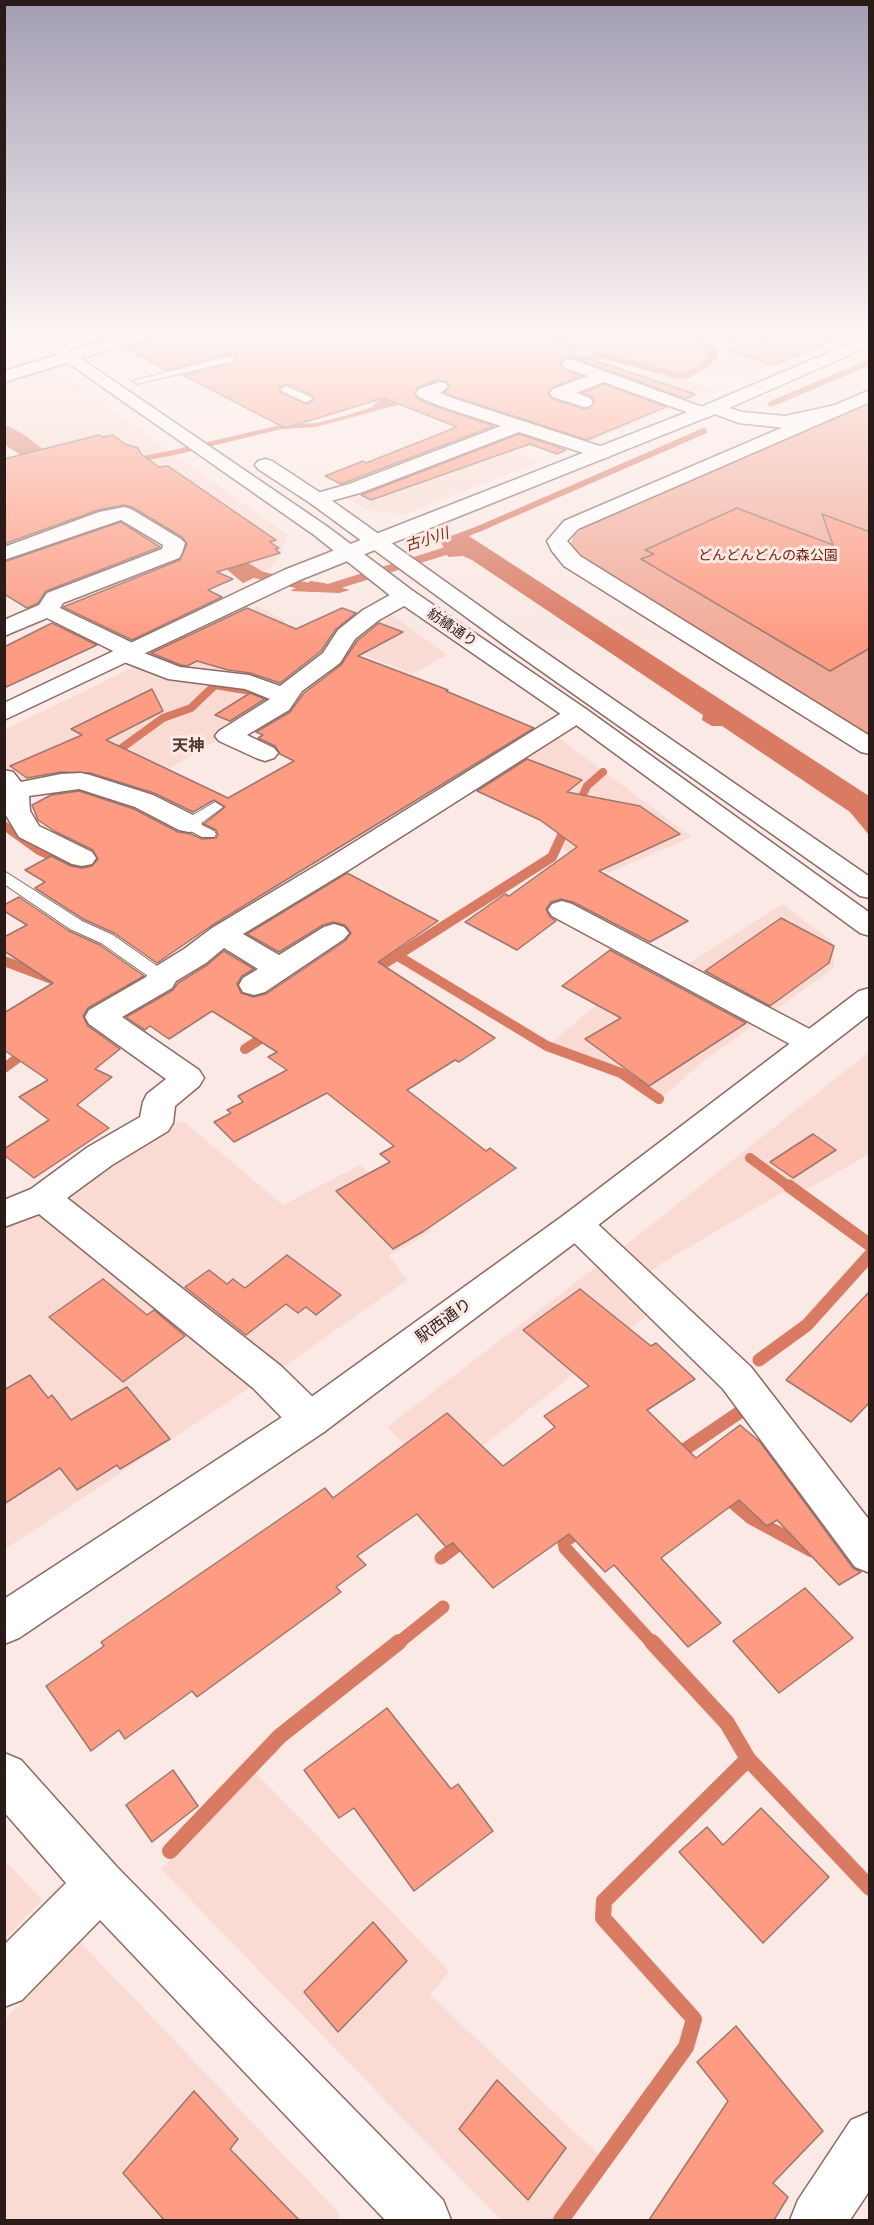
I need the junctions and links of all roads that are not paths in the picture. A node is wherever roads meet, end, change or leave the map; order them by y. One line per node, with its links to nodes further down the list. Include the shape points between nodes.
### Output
1 (183, 436): 13 (main road, 紡績通り)
2 (492, 436): 10 (main road)
3 (552, 436): 7 (main road)
4 (644, 436): 7 (main road)
5 (759, 436): 9 (main road)
6 (776, 436): 9 (main road)
7 (602, 453): 11 (main road)
8 (249, 455): 10 (main road, 紡績通り)
9 (732, 455): 21 (main road, via 571,525 562,532 559,548 572,561)
10 (317, 500): 11 (main road, 紡績通り)
11 (381, 546): 13 (main road); 28 (main road, 紡績通り)
12 (4, 554): 15 (main road, via 124,513 174,543 171,553 55,598)
13 (354, 556): 14 (main road, 紡績通り); 17 (main road, via 292,575)
14 (397, 590): 18 (main road, via 387,604 346,635 332,658 294,686); 20 (main road, 紡績通り)
15 (47, 610): 16 (main road); 17 (main road)
16 (4, 629)
17 (130, 653): 18 (main road, via 176,674 249,682); 19 (main road)
18 (282, 701): 22 (main road, via 228,736)
19 (7, 710)
20 (577, 714): 30 (main road, 紡績通り); 32 (main road)
21 (870, 747)
22 (265, 753)
23 (10, 784): 25 (main road, via 81,781 144,801); 26 (main road, via 17,811 29,831)
24 (215, 807): 25 (lane)
25 (198, 829)
26 (82, 858)
27 (4, 876): 34 (lane)
28 (870, 890)
29 (562, 910): 37 (main road)
30 (870, 927)
31 (334, 933): 33 (main road)
32 (222, 934): 33 (main road); 34 (main road)
33 (279, 969): 35 (main road)
34 (161, 977): 38 (main road, via 161,981 100,1017 188,1078 159,1102 156,1123 100,1156)
35 (255, 985)
36 (870, 998): 37 (main road, 駅西通り)
37 (812, 1043): 40 (main road, 駅西通り)
38 (43, 1198): 39 (main road); 41 (main road, via 267,1377)
39 (4, 1214)
40 (576, 1224): 41 (main road, 駅西通り); 42 (main road, via 737,1378)
41 (310, 1420): 43 (main road, 駅西通り)
42 (870, 1554)
43 (4, 1624)
44 (4, 1776): 45 (main road)
45 (100, 1884): 46 (main road); 48 (main road)
46 (4, 1982)
47 (870, 2139): 49 (main road)
48 (423, 2220)
49 (818, 2220)

